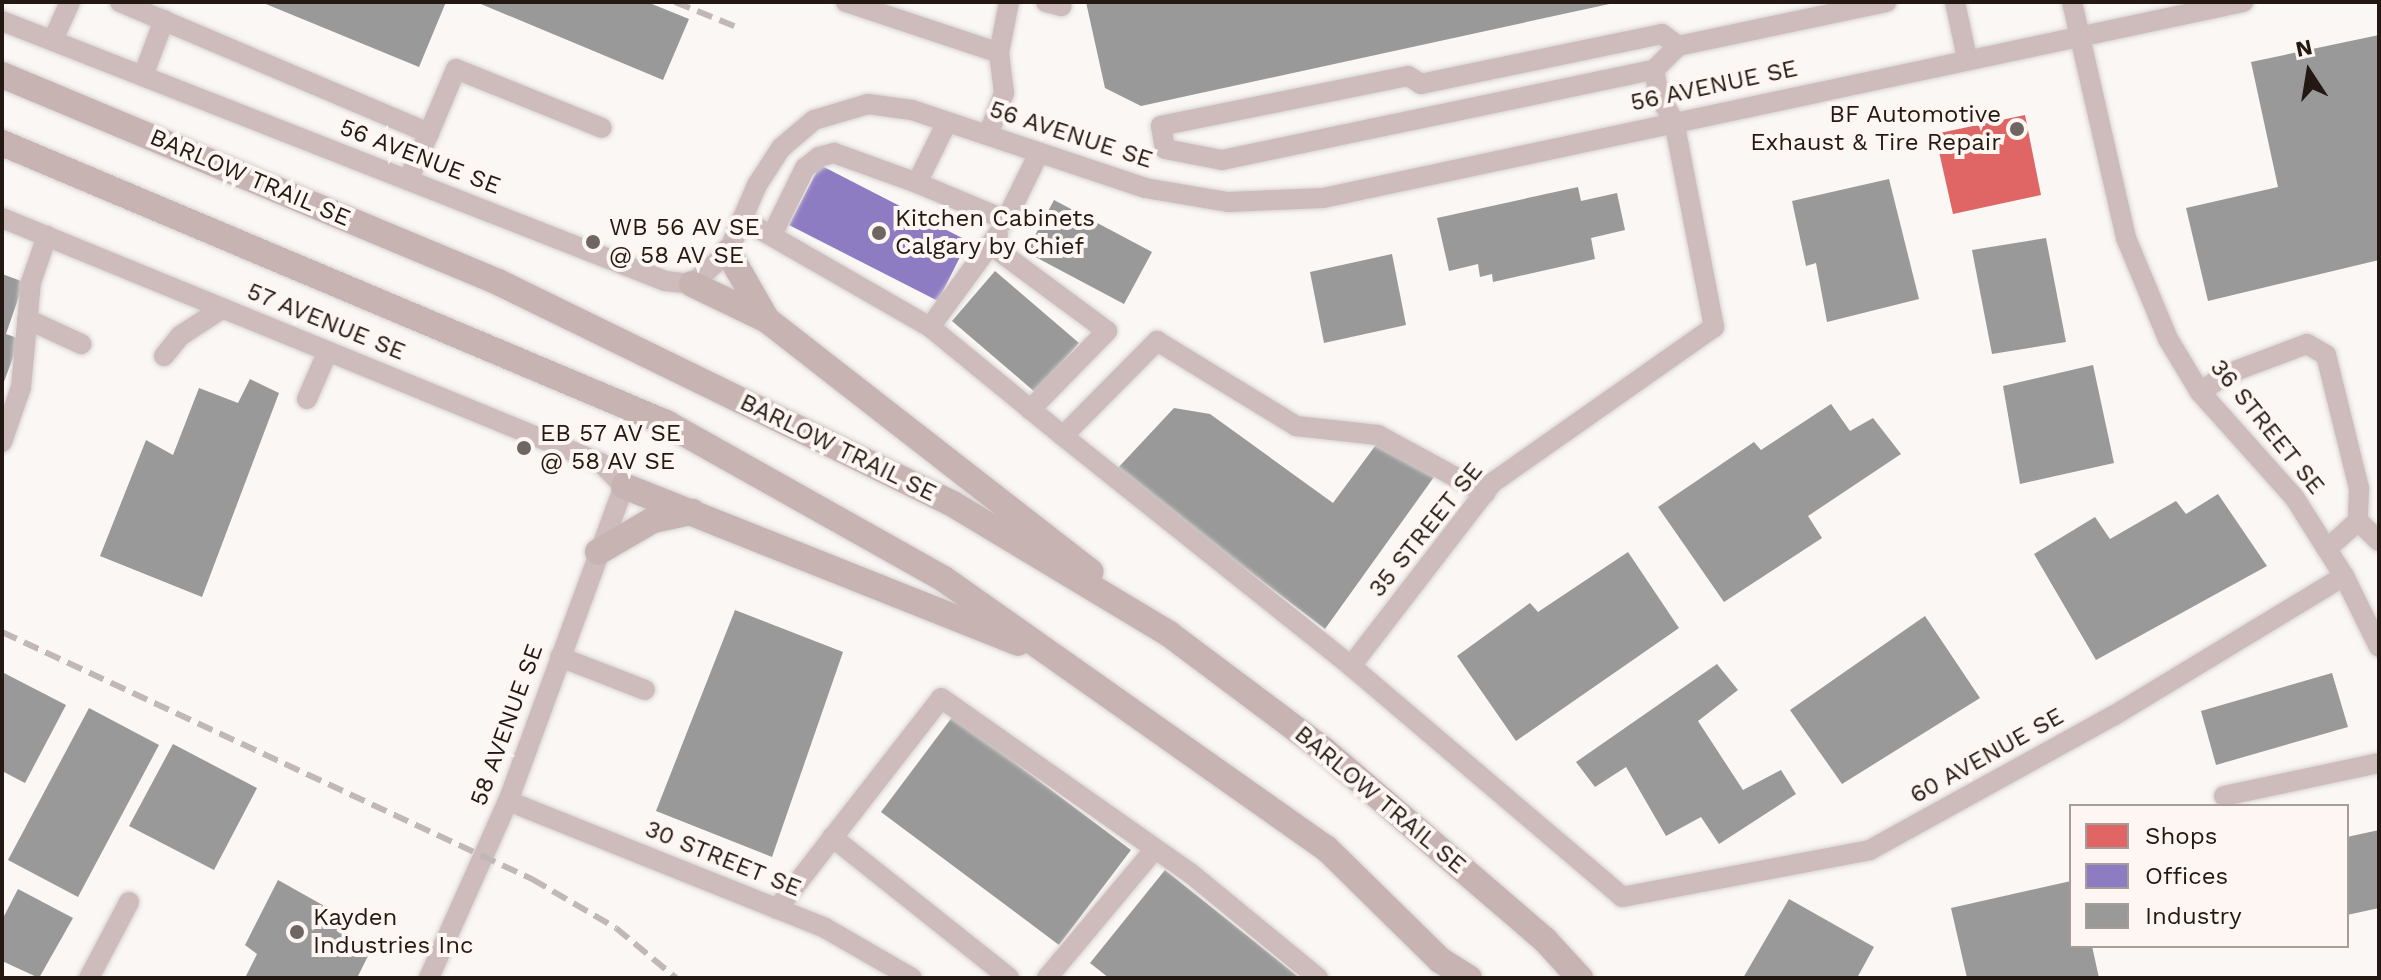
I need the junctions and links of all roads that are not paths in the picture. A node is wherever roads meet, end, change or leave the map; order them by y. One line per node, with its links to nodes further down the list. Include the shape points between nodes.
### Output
1 (70, 2): 13 (street)
2 (120, 2): 10 (street)
3 (846, 2): 15 (street)
4 (1009, 2): 15 (street)
5 (1882, 2): 14 (street)
6 (1955, 2): 16 (street)
7 (2072, 2): 12 (street, 36 STREET SE)
8 (2243, 2): 9 (street, 56 AVENUE SE)
9 (2165, 9): 12 (street, 56 AVENUE SE)
10 (164, 20): 19 (street); 23 (street)
11 (2, 21): 13 (street, 56 AVENUE SE)
12 (2079, 33): 16 (street, 56 AVENUE SE); 44 (street, 36 STREET SE, via 2126,238 2168,339)
13 (53, 40): 19 (street, 56 AVENUE SE)
14 (1678, 46): 17 (street); 17 (street, via 1662,34 1421,84 1408,76 1161,126 1165,149 1222,160)
15 (999, 53): 24 (street, via 1004,93)
16 (1967, 58): 20 (street, 56 AVENUE SE)
17 (1654, 70): 20 (street, via 1659,96)
18 (2, 75): 57 (main road, BARLOW TRAIL SE, via 513,289 953,504)
19 (143, 76): 27 (street, 56 AVENUE SE)
20 (1674, 121): 26 (street, 56 AVENUE SE, via 1323,198 1201,198 1145,188); 50 (street, 35 STREET SE, via 1714,327)
21 (947, 122): 24 (street, 56 AVENUE SE); 28 (street); 30 (street, 56 AVENUE SE, via 868,104 814,120 781,148)
22 (602, 128): 23 (street, via 456,69)
23 (429, 133): 27 (street)
24 (988, 135): 26 (street, 56 AVENUE SE)
25 (2, 143): 60 (main road, via 666,423 944,579)
26 (1039, 153): 31 (street)
27 (408, 180): 36 (street, 56 AVENUE SE, via 665,281)
28 (917, 183): 31 (street); 32 (street, via 834,153 819,157 805,168)
29 (2, 218): 33 (street, 57 AVENUE SE)
30 (742, 219): 32 (street); 35 (street, 56 AVENUE SE)
31 (1006, 220): 34 (street)
32 (772, 235): 40 (street)
33 (47, 236): 37 (street, 57 AVENUE SE); 38 (street, via 31,282)
34 (992, 246): 40 (street); 46 (street, via 1107,331)
35 (728, 252): 36 (street, 56 AVENUE SE); 39 (main road)
36 (692, 284): 39 (main road)
37 (223, 308): 42 (street, 57 AVENUE SE); 43 (street, via 180,336)
38 (27, 319): 41 (street); 48 (street, via 21,387)
39 (767, 320): 57 (main road)
40 (930, 327): 46 (street)
41 (81, 344)
42 (328, 351): 45 (street); 49 (street, 57 AVENUE SE, via 601,463)
43 (164, 356)
44 (2200, 392): 52 (street, via 2227,374 2307,344 2326,355 2359,488); 54 (street, 36 STREET SE, via 2294,497)
45 (307, 399)
46 (1030, 410): 47 (street)
47 (1063, 436): 50 (street, via 1157,341 1296,426 1378,435); 61 (street)
48 (2, 442)
49 (624, 486): 51 (main road); 55 (street, 58 AVENUE SE)
50 (1485, 493): 61 (street, 35 STREET SE)
51 (692, 512): 55 (main road, via 653,520); 60 (main road)
52 (2358, 521): 53 (street); 54 (street)
53 (2379, 541)
54 (2327, 549): 56 (street, 36 STREET SE)
55 (598, 552): 59 (street, 58 AVENUE SE)
56 (2344, 576): 58 (street, 36 STREET SE); 61 (street, 60 AVENUE SE, via 2113,716 1870,850 1622,897)
57 (1169, 634): 70 (main road, BARLOW TRAIL SE, via 1323,749)
58 (2379, 647)
59 (560, 657): 62 (street); 65 (street, 58 AVENUE SE)
60 (1063, 660): 71 (main road, via 1326,848)
61 (1351, 666)
62 (645, 690)
63 (2379, 763): 64 (street)
64 (2224, 796)
65 (508, 801): 69 (street, 30 STREET SE); 73 (street, 58 AVENUE SE)
66 (832, 837): 67 (street, via 941,698); 69 (street); 75 (street)
67 (1155, 849): 76 (street); 77 (street)
68 (129, 902): 72 (street)
69 (777, 909): 74 (street, 30 STREET SE, via 825,928)
70 (1545, 940): 79 (main road, BARLOW TRAIL SE); 80 (main road)
71 (1445, 969): 78 (main road)
72 (89, 978)
73 (429, 978)
74 (912, 978)
75 (1009, 978)
76 (1047, 978)
77 (1318, 978)
78 (1469, 978)
79 (1580, 978)
80 (1594, 978)

